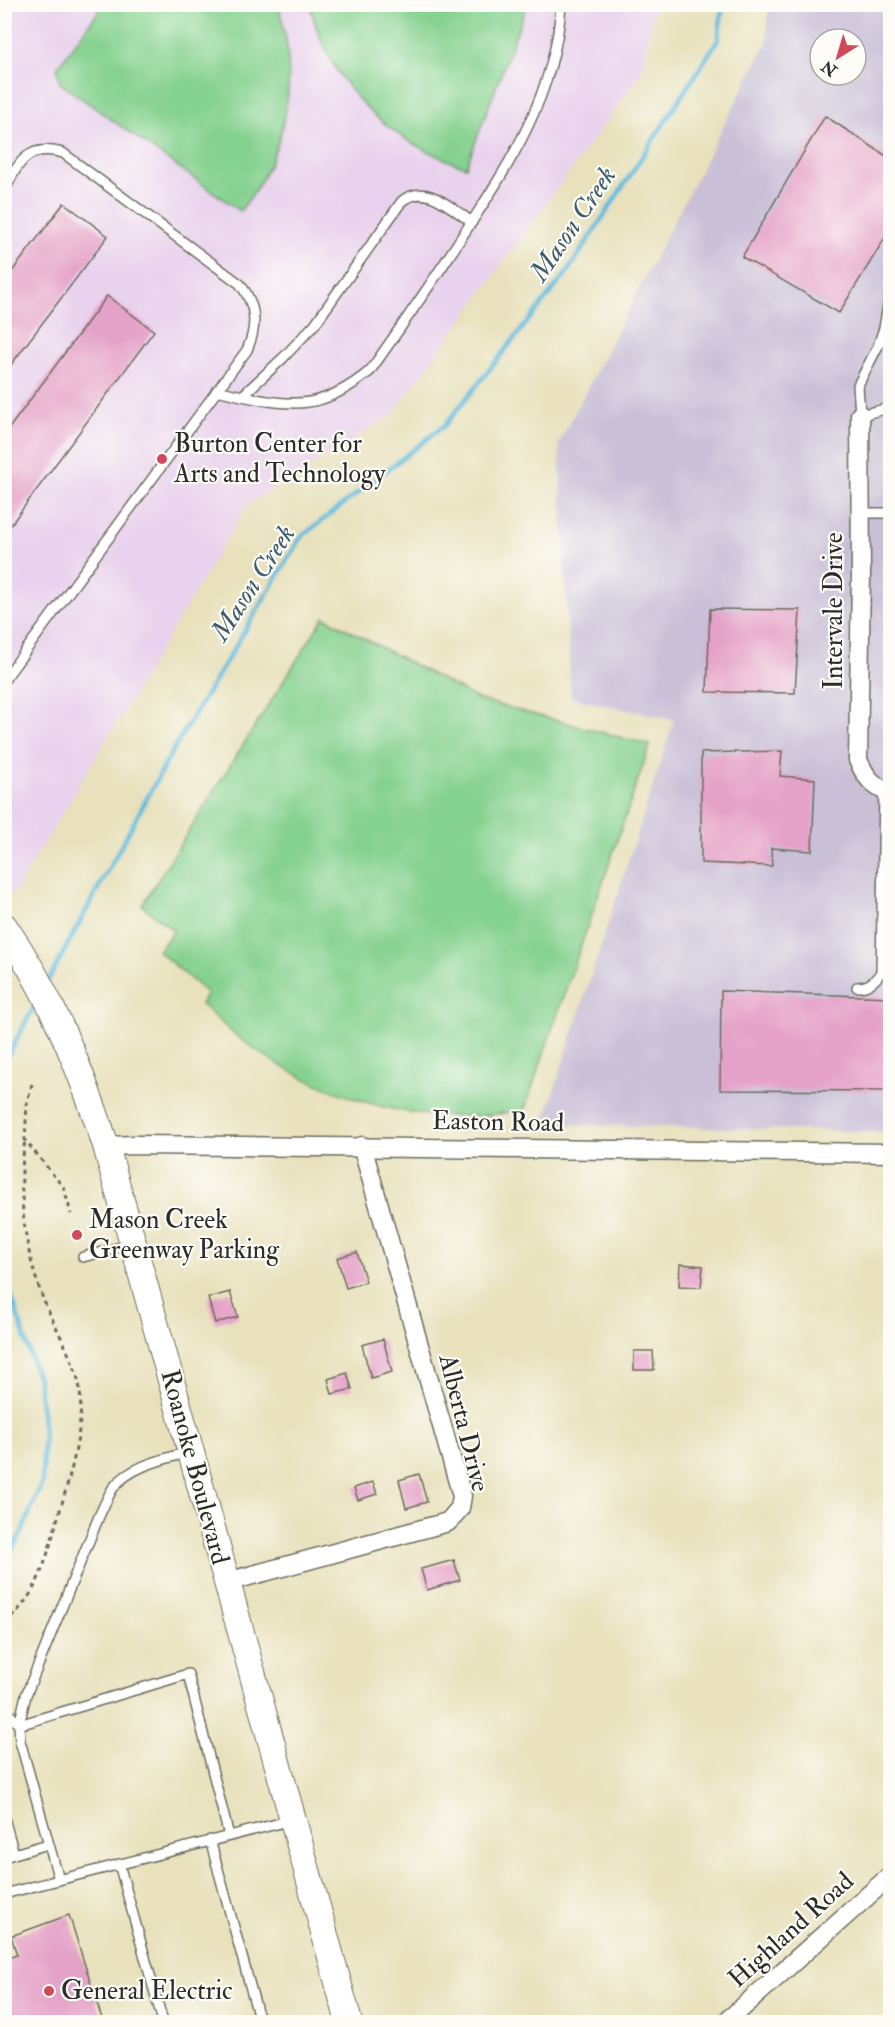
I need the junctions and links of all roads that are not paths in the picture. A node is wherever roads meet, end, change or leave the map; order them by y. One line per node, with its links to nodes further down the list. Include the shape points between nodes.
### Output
1 (561, 4): 3 (lane, via 554,55 539,103 502,177)
2 (4, 192): 5 (lane, via 24,158 45,149 63,153 240,284 254,308 253,337)
3 (472, 222): 6 (lane, via 370,371 352,386 334,396 294,404); 6 (lane, via 429,194 410,195 402,201 315,324)
4 (891, 294): 8 (lane, via 878,346 858,385)
5 (217, 390): 6 (lane); 11 (lane)
6 (242, 396)
7 (891, 408): 8 (lane)
8 (860, 415): 9 (street, Intervale Drive)
9 (860, 513): 10 (lane); 12 (street, Intervale Drive, via 858,760 869,781)
10 (891, 513)
11 (4, 680)
12 (887, 792): 14 (lane, via 882,972 876,980)
13 (4, 926): 15 (main road, Roanoke Boulevard, via 48,998 86,1086)
14 (857, 987)
15 (106, 1146): 16 (street, Easton Road); 18 (main road, Roanoke Boulevard)
16 (362, 1146): 17 (street, Easton Road); 21 (street, Alberta Drive, via 462,1496 460,1508 448,1522)
17 (891, 1153)
18 (134, 1243): 19 (lane); 20 (main road, Roanoke Boulevard)
19 (83, 1257)
20 (190, 1451): 21 (main road, Roanoke Boulevard); 23 (lane, via 154,1462 129,1474 114,1487 26,1695)
21 (227, 1582): 25 (main road, Roanoke Boulevard)
22 (4, 1708): 23 (lane)
23 (19, 1725): 26 (lane, via 188,1674); 28 (lane)
24 (4, 1818): 29 (lane)
25 (292, 1820): 26 (lane); 36 (main road, Roanoke Boulevard)
26 (229, 1836): 27 (lane)
27 (210, 1840): 30 (lane); 35 (lane)
28 (48, 1844): 29 (lane); 32 (lane)
29 (9, 1855)
30 (119, 1864): 32 (lane); 34 (lane)
31 (891, 1876): 37 (street, Highland Road)
32 (59, 1880): 33 (lane)
33 (4, 1894)
34 (163, 2022)
35 (260, 2022)
36 (349, 2022)
37 (726, 2022)

